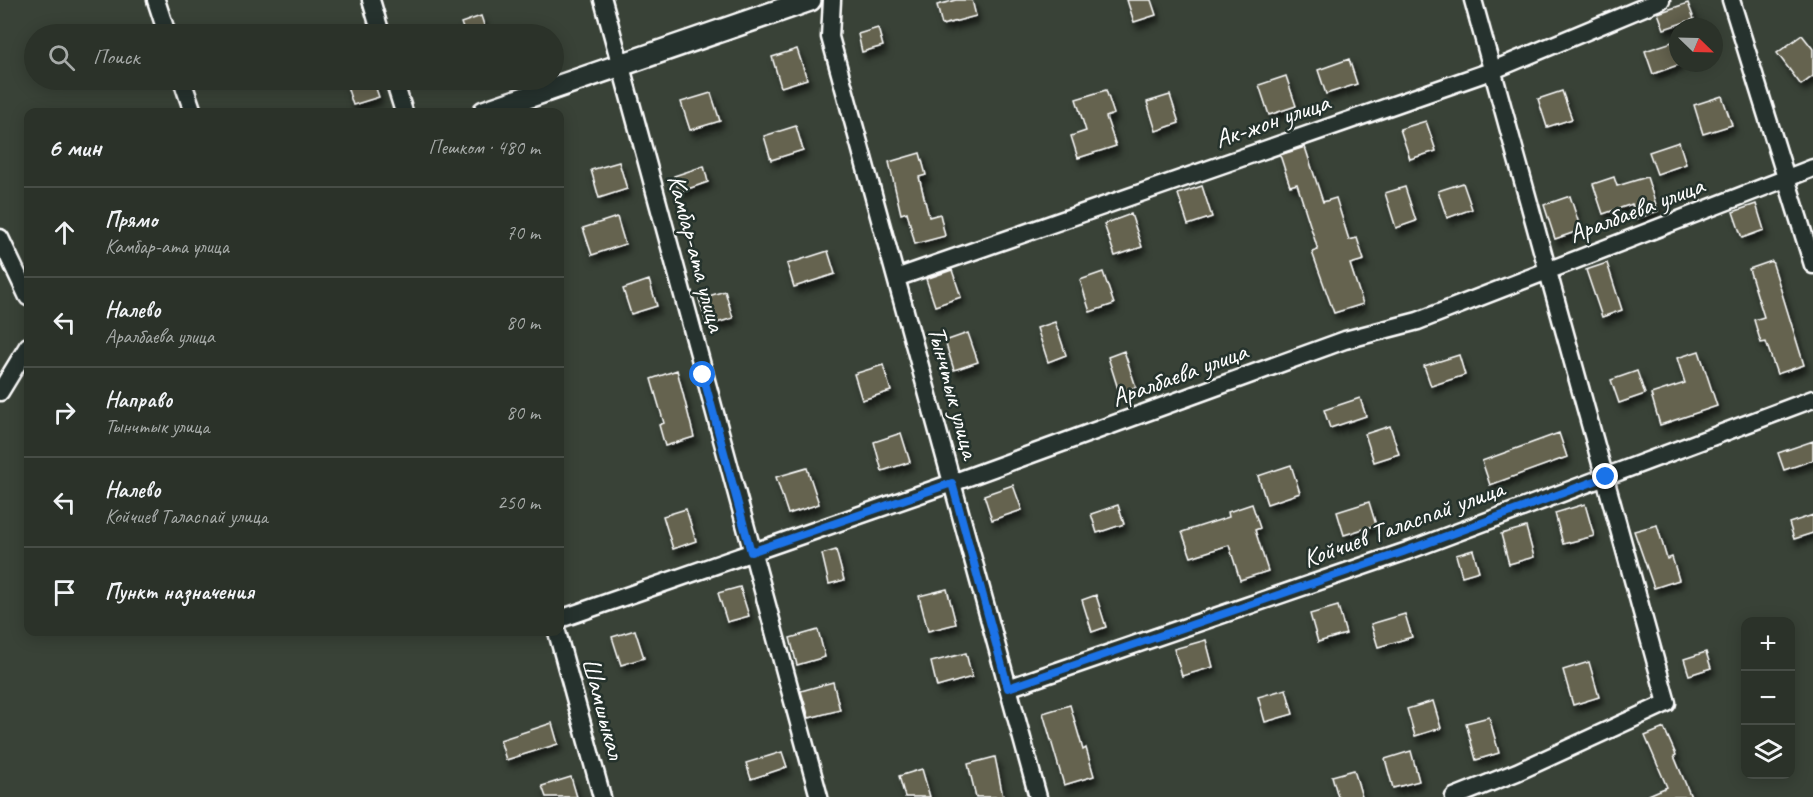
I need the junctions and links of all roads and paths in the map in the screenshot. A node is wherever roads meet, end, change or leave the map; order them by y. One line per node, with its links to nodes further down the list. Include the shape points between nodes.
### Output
1 (156, 0): 9 (street)
2 (371, 0): 10 (street)
3 (603, 0): 11 (street, Камбар-ата улица)
4 (810, 0): 11 (street)
5 (832, 0): 25 (street, Тынчтык улица, via 830,37)
6 (1473, 0): 12 (street)
7 (1661, 0): 12 (street, Ак-жон улица)
8 (1731, 0): 21 (street)
9 (164, 24)
10 (378, 24)
11 (621, 67): 13 (street); 32 (street, Камбар-ата улица)
12 (1491, 71): 24 (street); 25 (street, Ак-жон улица)
13 (564, 86)
14 (185, 90): 17 (street)
15 (397, 90): 18 (street)
16 (551, 90): 19 (street)
17 (192, 108)
18 (403, 108)
19 (496, 108)
20 (1813, 168): 21 (street, Аралбаева улица)
21 (1786, 178): 23 (street); 24 (street, Аралбаева улица)
22 (0, 238): 26 (street)
23 (1813, 265)
24 (1548, 270): 30 (street); 31 (street, Аралбаева улица, via 1418,321 1346,340)
25 (896, 278): 31 (street, Тынчтык улица)
26 (24, 289)
27 (24, 353): 28 (street)
28 (0, 392)
29 (1813, 399): 30 (street, Койчиев Таласпай улица)
30 (1606, 477): 35 (street, Койчиев Таласпай улица, via 1403,552); 39 (street, via 1667,703)
31 (952, 483): 32 (street, Аралбаева улица); 35 (street, Тынчтык улица)
32 (751, 552): 33 (street, Аралбаева улица); 37 (street, Камбар-ата улица)
33 (564, 618)
34 (558, 636): 36 (street, Шамшыкал)
35 (1008, 688): 38 (street, Тынчтык улица)
36 (602, 797)
37 (819, 797)
38 (1038, 797)
39 (1454, 797)

